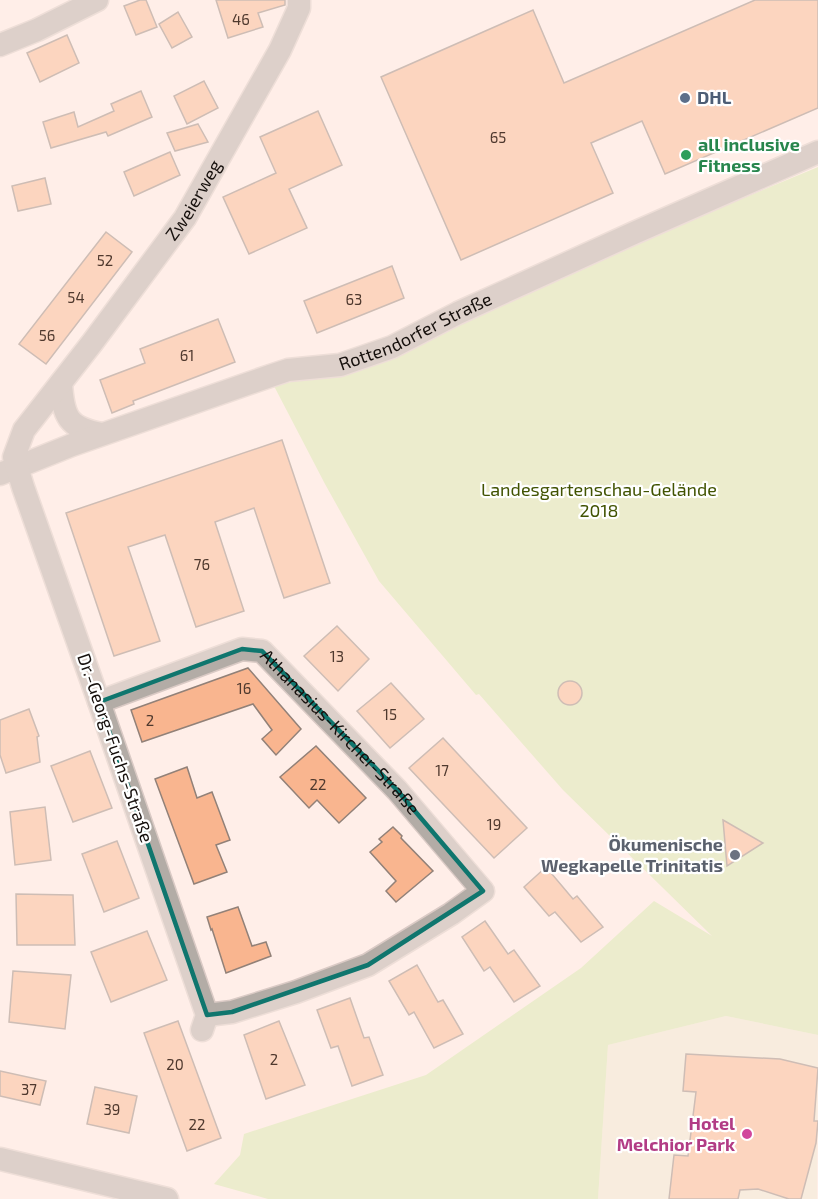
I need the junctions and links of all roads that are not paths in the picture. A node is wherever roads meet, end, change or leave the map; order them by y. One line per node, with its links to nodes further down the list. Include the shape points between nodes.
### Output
1 (97, 0): 3 (street)
2 (299, 0): 5 (street, Zweierweg, via 280,50 185,218)
3 (0, 45)
4 (818, 152): 6 (street, Rottendorfer Straße, via 458,313 392,347 340,365 288,370)
5 (62, 383): 6 (street, via 65,414 74,426); 7 (street, Zweierweg, via 24,430)
6 (102, 434): 7 (street, Rottendorfer Straße)
7 (8, 471): 8 (street, Dr.-Georg-Fuchs-Straße)
8 (99, 702): 9 (street, Dr.-Georg-Fuchs-Straße); 9 (street, Athanasius-Kircher-Straße, via 242,649 262,651 397,790 483,891 368,965)
9 (204, 1022)
10 (0, 1159): 11 (street)
11 (167, 1199)

